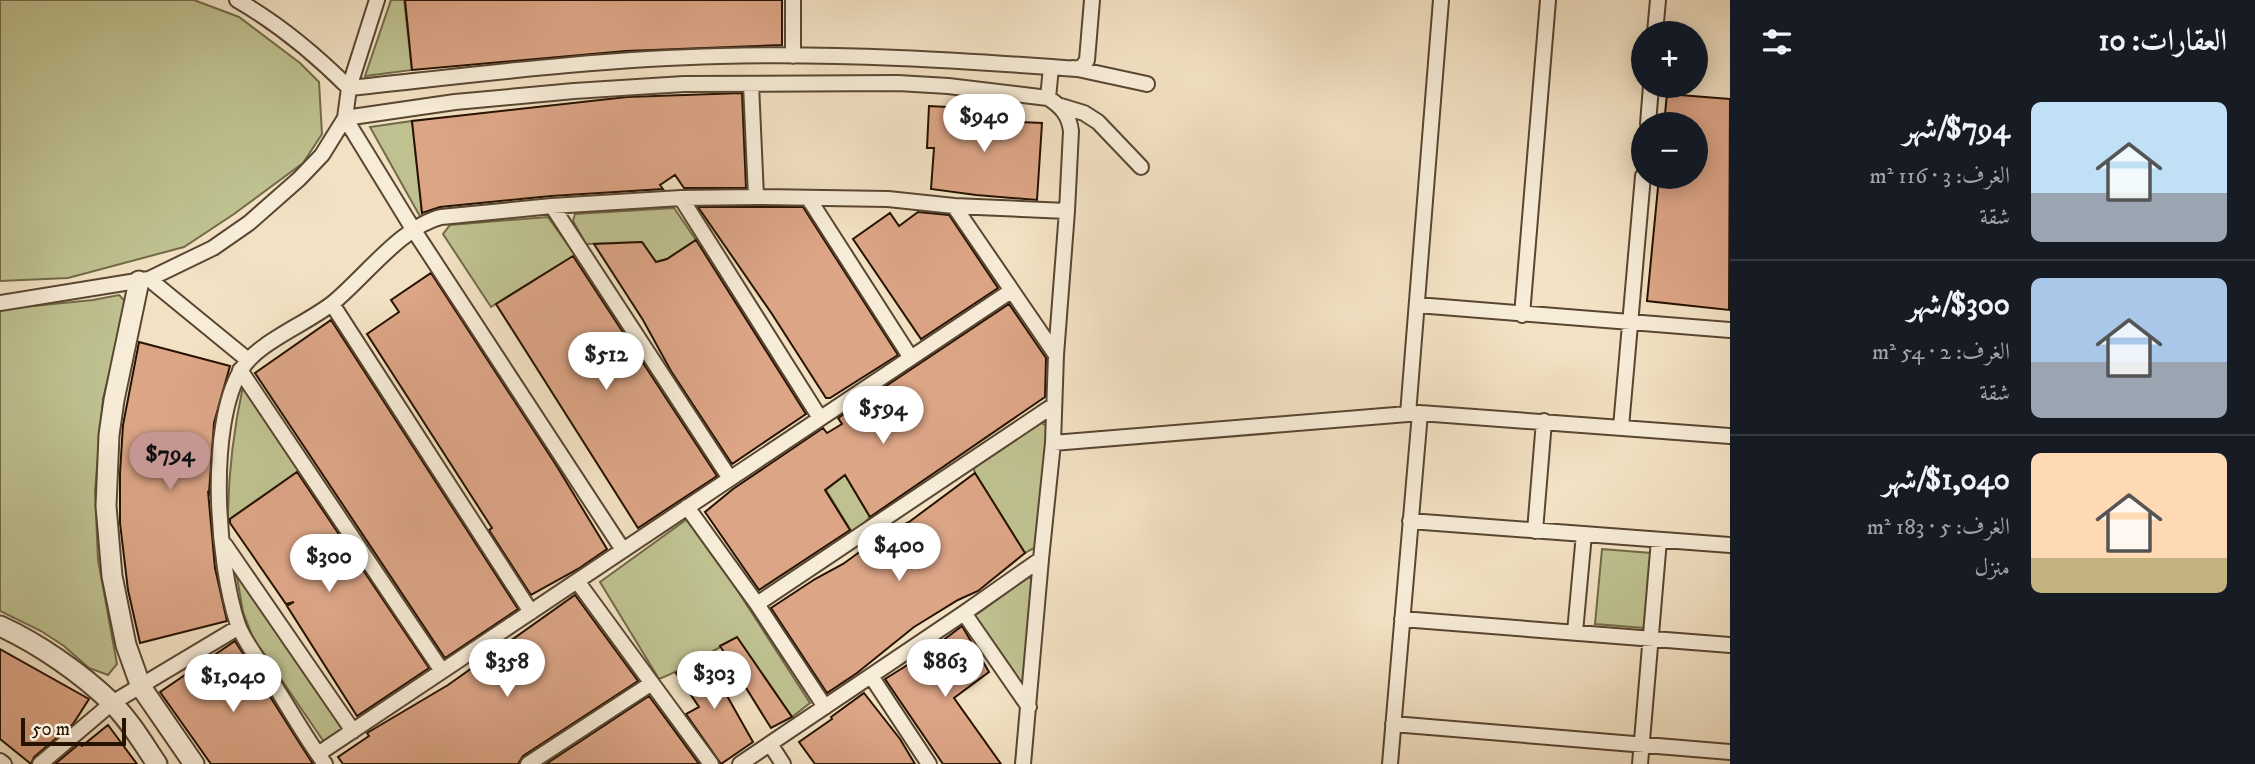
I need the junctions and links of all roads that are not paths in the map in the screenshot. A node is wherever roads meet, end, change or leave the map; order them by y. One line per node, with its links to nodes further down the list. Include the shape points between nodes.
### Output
1 (237, 0): 16 (street, via 294,37)
2 (377, 0): 16 (street)
3 (793, 0): 9 (street)
4 (1092, 0): 12 (street, via 1087,60)
5 (1441, 0): 32 (street)
6 (1548, 0): 33 (street)
7 (1658, 0): 8 (street)
8 (1656, 21)
9 (793, 56): 10 (street); 11 (street)
10 (681, 57): 15 (street); 16 (street)
11 (1051, 67): 12 (street); 17 (street)
12 (1073, 68): 14 (street)
13 (751, 83): 15 (street); 17 (street, via 948,86); 21 (street)
14 (1147, 83)
15 (684, 84): 18 (street, via 455,102)
16 (349, 88): 18 (street)
17 (1054, 102): 19 (street, via 1098,122); 26 (street, via 1070,121)
18 (345, 118): 27 (street); 28 (street, via 321,155 250,223 213,248)
19 (1141, 167)
20 (1642, 189): 34 (street)
21 (756, 197): 22 (street); 23 (street)
22 (681, 198): 25 (street); 41 (street)
23 (809, 200): 24 (street, via 888,199); 37 (street)
24 (954, 205): 26 (street); 29 (street)
25 (552, 206): 27 (street, via 441,217); 46 (street)
26 (1067, 211): 36 (street)
27 (413, 229): 31 (street); 54 (street)
28 (144, 280): 30 (street); 38 (street); 69 (street, via 114,400 106,506 118,611)
29 (1011, 291): 36 (street); 37 (street)
30 (0, 303)
31 (332, 304): 38 (street, via 259,350); 58 (street)
32 (1417, 305): 33 (street); 40 (street)
33 (1522, 315): 34 (street)
34 (1631, 323): 35 (street); 43 (street)
35 (1730, 330)
36 (1055, 355): 39 (street)
37 (911, 358): 41 (street)
38 (244, 365): 52 (street, via 232,391 222,435); 66 (street)
39 (1054, 405): 45 (street); 57 (street)
40 (1414, 414): 42 (street); 45 (street); 48 (street)
41 (820, 418): 46 (street)
42 (1544, 421): 43 (street); 49 (street)
43 (1621, 427): 44 (street)
44 (1730, 436)
45 (1053, 443): 55 (street)
46 (729, 477): 47 (street)
47 (687, 507): 54 (street); 57 (street)
48 (1410, 521): 49 (street); 60 (street)
49 (1535, 531): 50 (street)
50 (1584, 534): 51 (street); 63 (street)
51 (1659, 540): 53 (street); 64 (street)
52 (222, 541): 62 (street); 74 (street)
53 (1730, 545)
54 (623, 550): 56 (street)
55 (1041, 559): 59 (street); 72 (street)
56 (577, 581): 58 (street); 68 (street)
57 (757, 604): 71 (street)
58 (531, 612): 66 (street)
59 (964, 613): 67 (street); 72 (street)
60 (1402, 619): 63 (street); 73 (street)
61 (0, 626): 70 (street, via 77,674)
62 (239, 627): 69 (street); 78 (street)
63 (1575, 632): 64 (street)
64 (1651, 638): 65 (street); 76 (street)
65 (1730, 645)
66 (442, 671): 74 (street)
67 (871, 676): 71 (street); 86 (street)
68 (652, 683): 82 (street); 83 (street)
69 (141, 687): 70 (street); 81 (street)
70 (112, 703): 79 (street); 80 (street)
71 (825, 707): 75 (street)
72 (1029, 707): 87 (street)
73 (1393, 724): 76 (street); 88 (street)
74 (353, 731): 78 (street)
75 (770, 744): 84 (street); 85 (street)
76 (1642, 745): 77 (street); 89 (street)
77 (1730, 752)
78 (321, 759)
79 (40, 764)
80 (157, 764)
81 (194, 764)
82 (528, 764)
83 (711, 764)
84 (740, 764)
85 (783, 764)
86 (929, 764)
87 (1023, 764)
88 (1390, 764)
89 (1640, 764)

